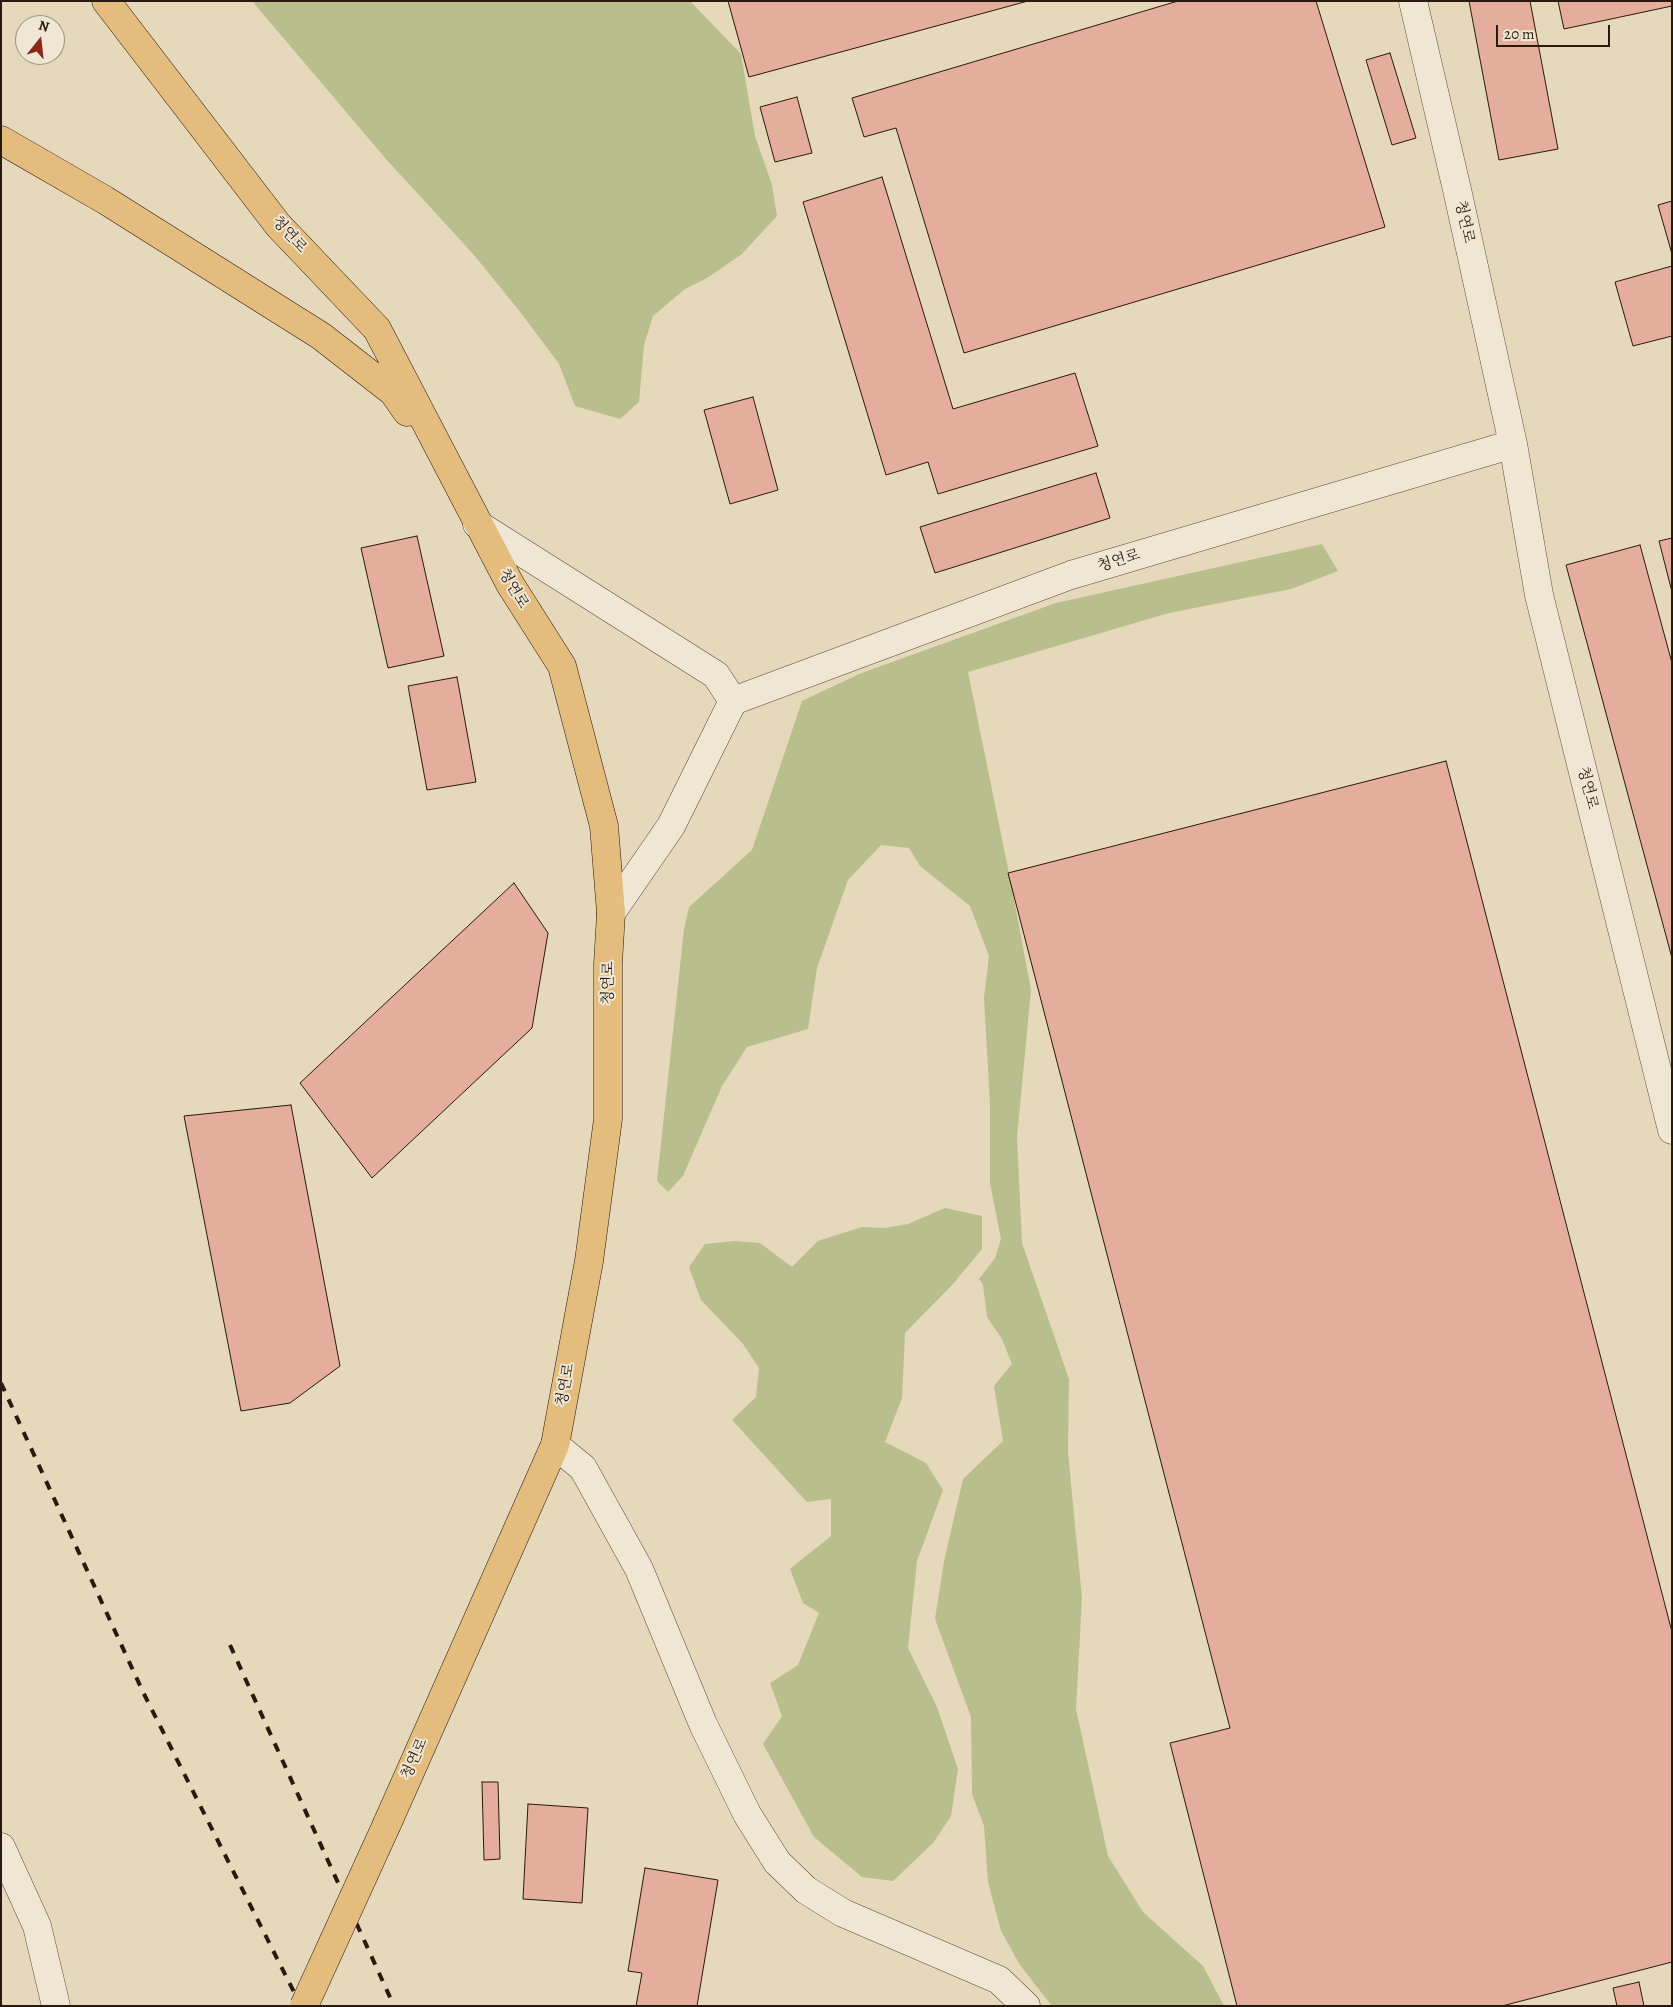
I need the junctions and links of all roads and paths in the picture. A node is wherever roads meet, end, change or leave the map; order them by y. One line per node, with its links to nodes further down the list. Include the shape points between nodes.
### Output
1 (106, 1): 5 (main road, 청연로, via 278,224 377,329)
2 (1412, 1): 4 (street, 청연로)
3 (1, 140): 5 (main road, 청연로, via 105,200 321,336 393,392)
4 (1512, 444): 7 (street, 청연로, via 1072,575); 9 (street, 청연로, via 1539,595)
5 (453, 478): 6 (main road, 청연로)
6 (477, 524): 7 (street, 청연로, via 716,675); 8 (main road, 청연로, via 510,584 562,666 604,826)
7 (733, 701): 8 (street, via 671,826)
8 (611, 913): 10 (main road, 청연로, via 608,1119 589,1261)
9 (1672, 1130)
10 (555, 1445): 13 (main road, 청연로, bridge); 14 (street, via 583,1468 639,1569 703,1724 747,1814 777,1862 806,1890 842,1912 999,1980)
11 (1, 1847): 12 (street, via 37,1926)
12 (56, 2006)
13 (304, 2006)
14 (1026, 2006)

